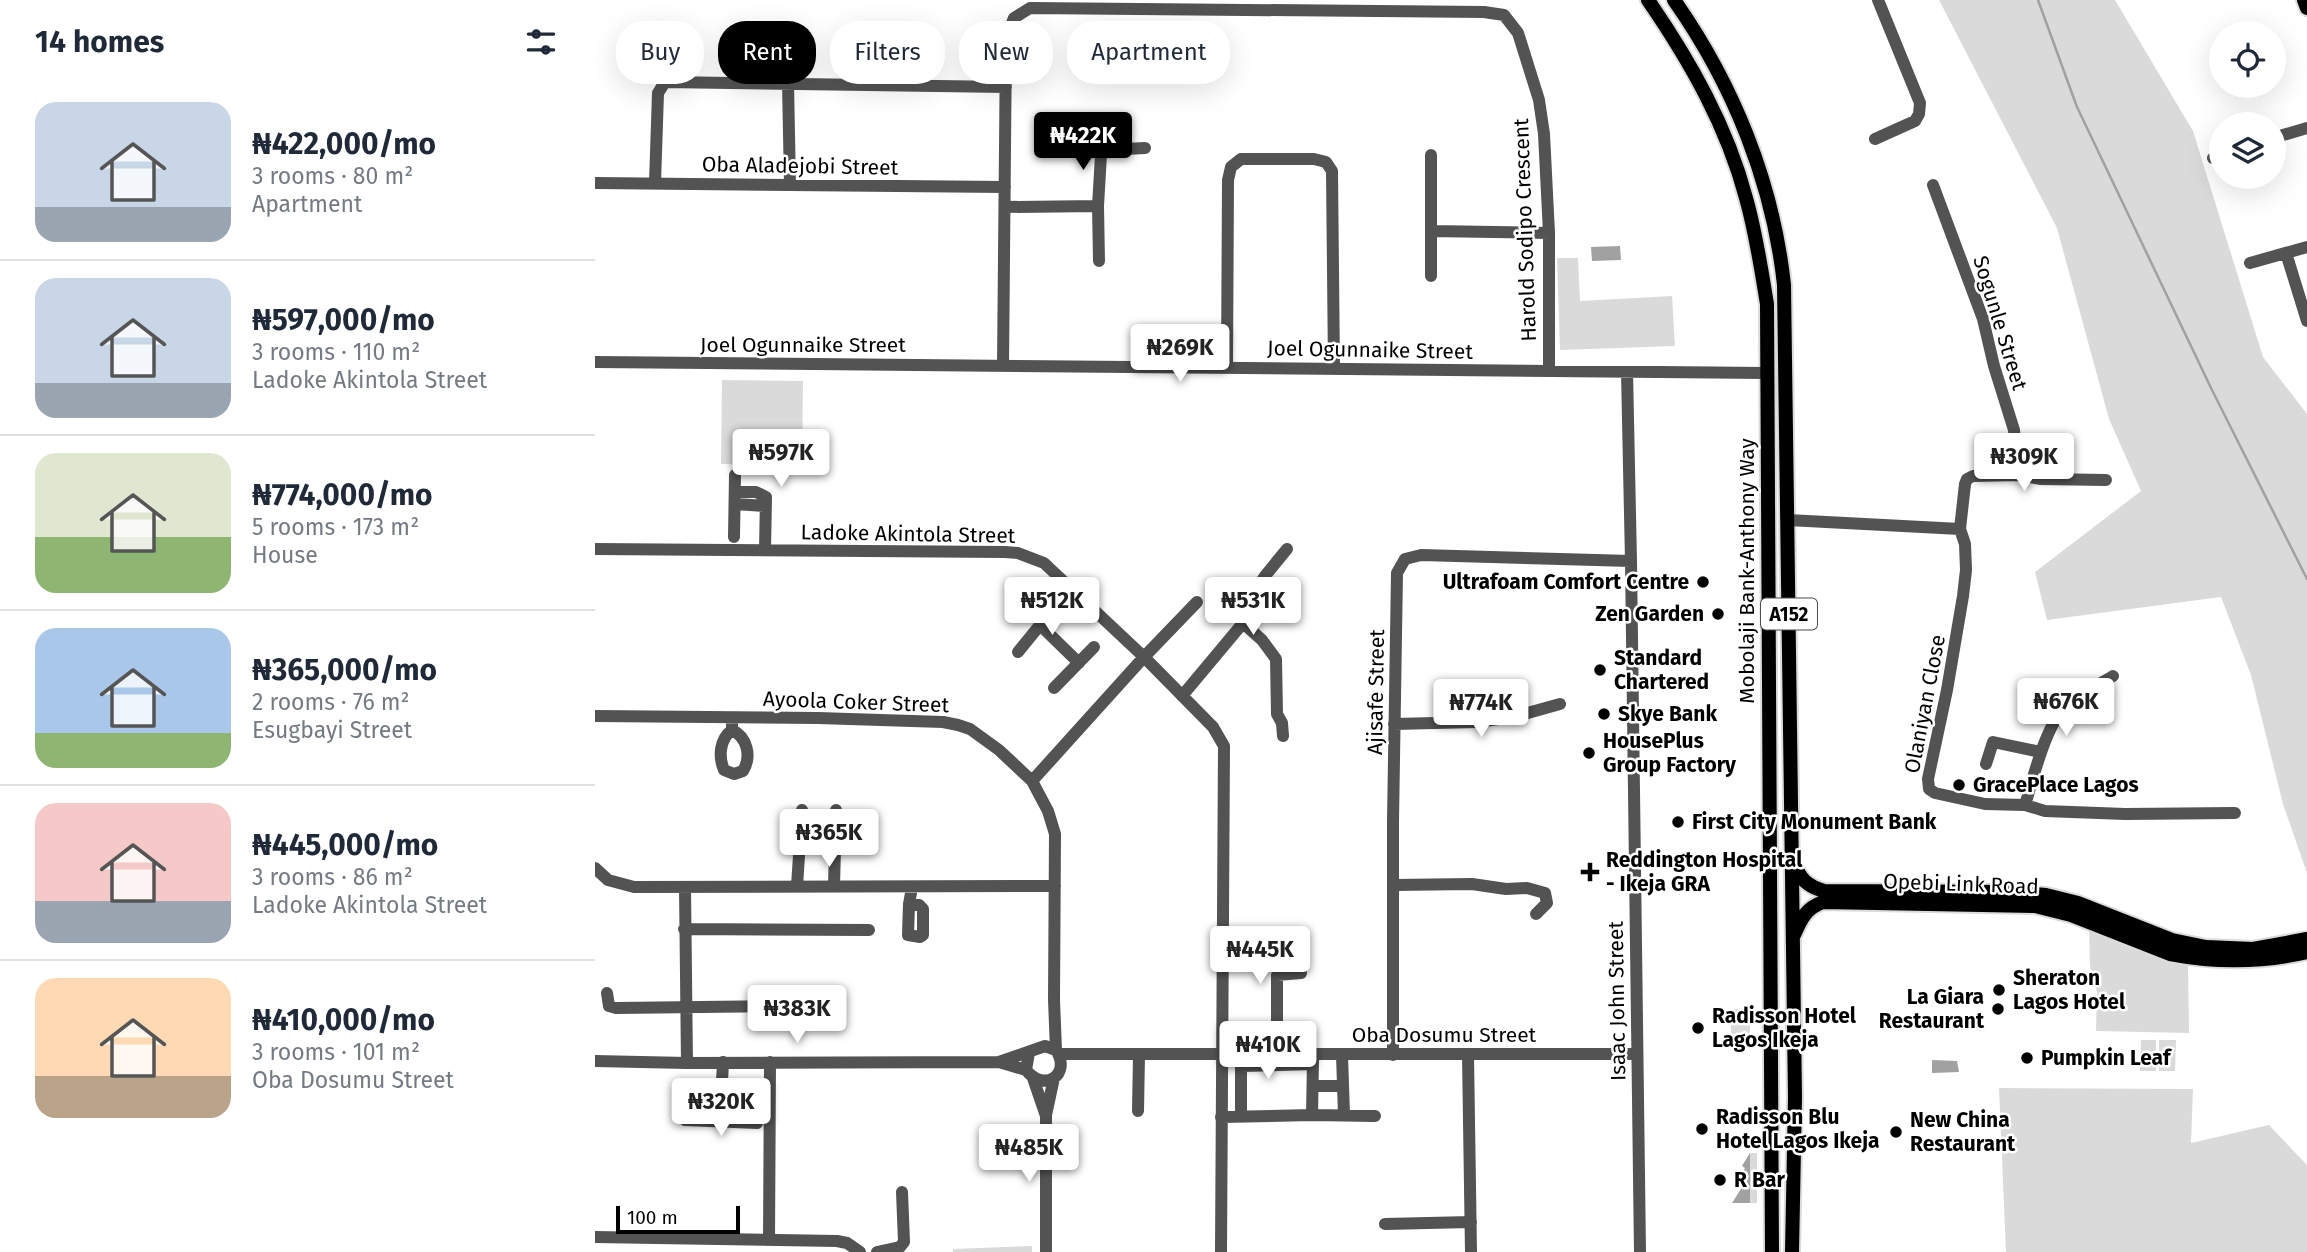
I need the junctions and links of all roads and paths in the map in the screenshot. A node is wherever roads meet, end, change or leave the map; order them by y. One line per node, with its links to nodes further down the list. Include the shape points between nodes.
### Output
1 (1648, 0): 36 (main road, Mobolaji Bank-Anthony Way / A152, via 1696,76 1746,196 1767,304)
2 (1878, 0): 12 (street, via 1920,103 1915,121)
3 (2304, 0): 5 (main road)
4 (1676, 1): 41 (main road, Mobolaji Bank-Anthony Way / A152, via 1738,113 1777,236 1786,317)
5 (2307, 8)
6 (718, 82): 16 (street, via 666,82 658,93)
7 (788, 84): 17 (street)
8 (816, 84): 9 (street)
9 (1006, 87): 19 (street, Harold Sodipo Crescent); 23 (street, Harold Sodipo Crescent, via 1006,39 1014,18 1030,8 1504,15 1518,33 1539,100)
10 (2307, 128): 11 (street)
11 (2286, 134)
12 (1875, 139)
13 (1145, 148): 20 (street, via 1105,150)
14 (1431, 155): 22 (street)
15 (595, 183): 16 (street, Oba Aladejobi Street)
16 (655, 183): 17 (street, Oba Aladejobi Street)
17 (790, 185): 19 (street, Oba Aladejobi Street)
18 (1933, 185): 38 (street, Sogunle Street, via 1983,319 2014,430)
19 (1005, 187): 21 (street, Harold Sodipo Crescent)
20 (1098, 206): 21 (street); 26 (street)
21 (1005, 207): 31 (street, Harold Sodipo Crescent)
22 (1431, 231): 23 (street); 28 (street)
23 (1549, 233): 34 (street, Harold Sodipo Crescent)
24 (2307, 247): 25 (street)
25 (2286, 253): 27 (street); 29 (street)
26 (1099, 261)
27 (2250, 263)
28 (1431, 276)
29 (2307, 321)
30 (595, 362): 31 (street, Joel Ogunnaike Street)
31 (1003, 366): 32 (street, Joel Ogunnaike Street)
32 (1227, 368): 33 (street, Joel Ogunnaike Street); 33 (street, via 1231,167 1241,159 1314,159 1326,162 1332,171)
33 (1334, 369): 34 (street, Joel Ogunnaike Street)
34 (1549, 371): 35 (street, Joel Ogunnaike Street)
35 (1627, 372): 36 (street, Joel Ogunnaike Street); 47 (street, Isaac John Street)
36 (1766, 373): 107 (main road, Mobolaji Bank-Anthony Way / A152)
37 (735, 475): 40 (street)
38 (2018, 475): 39 (street); 42 (street, via 1968,479)
39 (2106, 480)
40 (735, 498): 43 (street); 46 (street, via 766,506)
41 (1788, 520): 42 (street); 70 (main road, Mobolaji Bank-Anthony Way / A152)
42 (1960, 529): 66 (street, Olaniyan Close, via 1965,544 1963,596 1928,785 1935,793 1985,804)
43 (734, 537)
44 (595, 549): 46 (street, Ladoke Akintola Street)
45 (1287, 549): 50 (street, via 1254,593)
46 (765, 550): 48 (street, Ladoke Akintola Street, via 1005,552 1044,563)
47 (1631, 561): 61 (street, Ajisafe Street, via 1421,555 1405,559 1397,573); 93 (street, Isaac John Street)
48 (1075, 592): 51 (street); 54 (street, Ladoke Akintola Street)
49 (1197, 602): 54 (street)
50 (1243, 623): 58 (street); 62 (street, via 1276,659 1277,714)
51 (1040, 625): 53 (street); 55 (street)
52 (1094, 647): 55 (street)
53 (1018, 652)
54 (1144, 657): 58 (street, Ladoke Akintola Street); 65 (street)
55 (1079, 663): 57 (street)
56 (2113, 676): 63 (street, via 2067,704)
57 (1054, 688)
58 (1182, 696): 92 (street, Ladoke Akintola Street, via 1213,727 1224,746)
59 (1560, 704): 61 (street, via 1476,723)
60 (595, 716): 65 (street, Ayoola Coker Street, via 732,724 832,718 943,722 970,729)
61 (1394, 724): 72 (street, Ajisafe Street)
62 (1283, 736)
63 (2041, 752): 64 (street, via 1993,742); 66 (street)
64 (1986, 764)
65 (1032, 781): 75 (street, Ayoola Coker Street, via 1055,834)
66 (2025, 805): 69 (street, Olaniyan Close, via 2045,811)
67 (802, 810): 73 (street)
68 (836, 810): 74 (street)
69 (2235, 813)
70 (1791, 856): 80 (main road, Mobolaji Bank-Anthony Way / A152); 82 (main road, Opebi Link Road, via 1799,877 1824,891 2046,895 2188,945)
71 (595, 868): 76 (street, via 616,884)
72 (1394, 885): 77 (street, via 1472,884 1545,892 1547,903); 96 (street, Ajisafe Street)
73 (797, 886): 74 (street); 76 (street)
74 (834, 886): 75 (street)
75 (1055, 886): 88 (street, Ayoola Coker Street)
76 (685, 888): 78 (street)
77 (1536, 914)
78 (684, 929): 79 (street); 86 (street)
79 (869, 930)
80 (1792, 939): 82 (main road, Opebi Link Road, via 1811,906 1823,902 2016,904 2053,909 2170,954 2234,962); 108 (main road, Mobolaji Bank-Anthony Way / A152)
81 (2307, 939): 82 (main road, Opebi Link Road)
82 (2281, 951): 83 (main road, Opebi Link Road)
83 (2307, 952)
84 (1301, 973): 91 (street, via 1277,975)
85 (607, 993): 86 (street, via 612,1008)
86 (686, 1006): 87 (street); 102 (street)
87 (780, 1006)
88 (1057, 1052): 89 (street, via 1045,1046); 90 (street, Oba Dosumu Street); 104 (street, via 1061,1059)
89 (1029, 1053): 101 (street); 103 (street)
90 (1085, 1053): 94 (street, Oba Dosumu Street); 104 (street)
91 (1277, 1053): 92 (street, Oba Dosumu Street); 95 (street, Oba Dosumu Street)
92 (1223, 1054): 94 (street, Oba Dosumu Street); 115 (street, Ladoke Akintola Street)
93 (1636, 1054): 97 (street, Oba Dosumu Street); 132 (street, Isaac John Street)
94 (1139, 1055): 109 (street)
95 (1342, 1055): 96 (street, Oba Dosumu Street); 106 (street)
96 (1393, 1055): 97 (street, Oba Dosumu Street)
97 (1468, 1055): 122 (street)
98 (595, 1061): 102 (street)
99 (723, 1062): 100 (street); 102 (street); 117 (street)
100 (770, 1062): 101 (street); 125 (street)
101 (999, 1062): 103 (street)
102 (687, 1063)
103 (1030, 1074): 104 (street, via 1044,1081); 112 (street)
104 (1057, 1074): 112 (street)
105 (1313, 1086): 106 (street); 110 (street); 113 (street, via 1313,1062 1241,1066)
106 (1343, 1086): 111 (street)
107 (1772, 1096): 108 (main road, via 1783,1111); 120 (main road, Mobolaji Bank-Anthony Way / A152)
108 (1795, 1097): 119 (main road, Mobolaji Bank-Anthony Way / A152)
109 (1138, 1111)
110 (1312, 1115): 111 (street); 113 (street)
111 (1344, 1115): 114 (street)
112 (1046, 1116): 129 (street)
113 (1241, 1116): 115 (street)
114 (1375, 1116)
115 (1221, 1117): 130 (street, Ladoke Akintola Street)
116 (685, 1120): 117 (street)
117 (720, 1121): 118 (street)
118 (757, 1123)
119 (1794, 1136): 120 (main road, via 1790,1129 1780,1127); 134 (main road, Mobolaji Bank-Anthony Way / A152)
120 (1772, 1137): 133 (main road, Mobolaji Bank-Anthony Way / A152)
121 (902, 1192): 128 (street, via 904,1242)
122 (1471, 1222): 123 (street); 131 (street)
123 (1385, 1224)
124 (595, 1237): 126 (street)
125 (769, 1240): 126 (street); 127 (street, via 837,1241)
126 (741, 1246)
127 (860, 1252)
128 (877, 1252)
129 (1046, 1252)
130 (1221, 1252)
131 (1471, 1252)
132 (1640, 1252)
133 (1772, 1252)
134 (1792, 1252)

